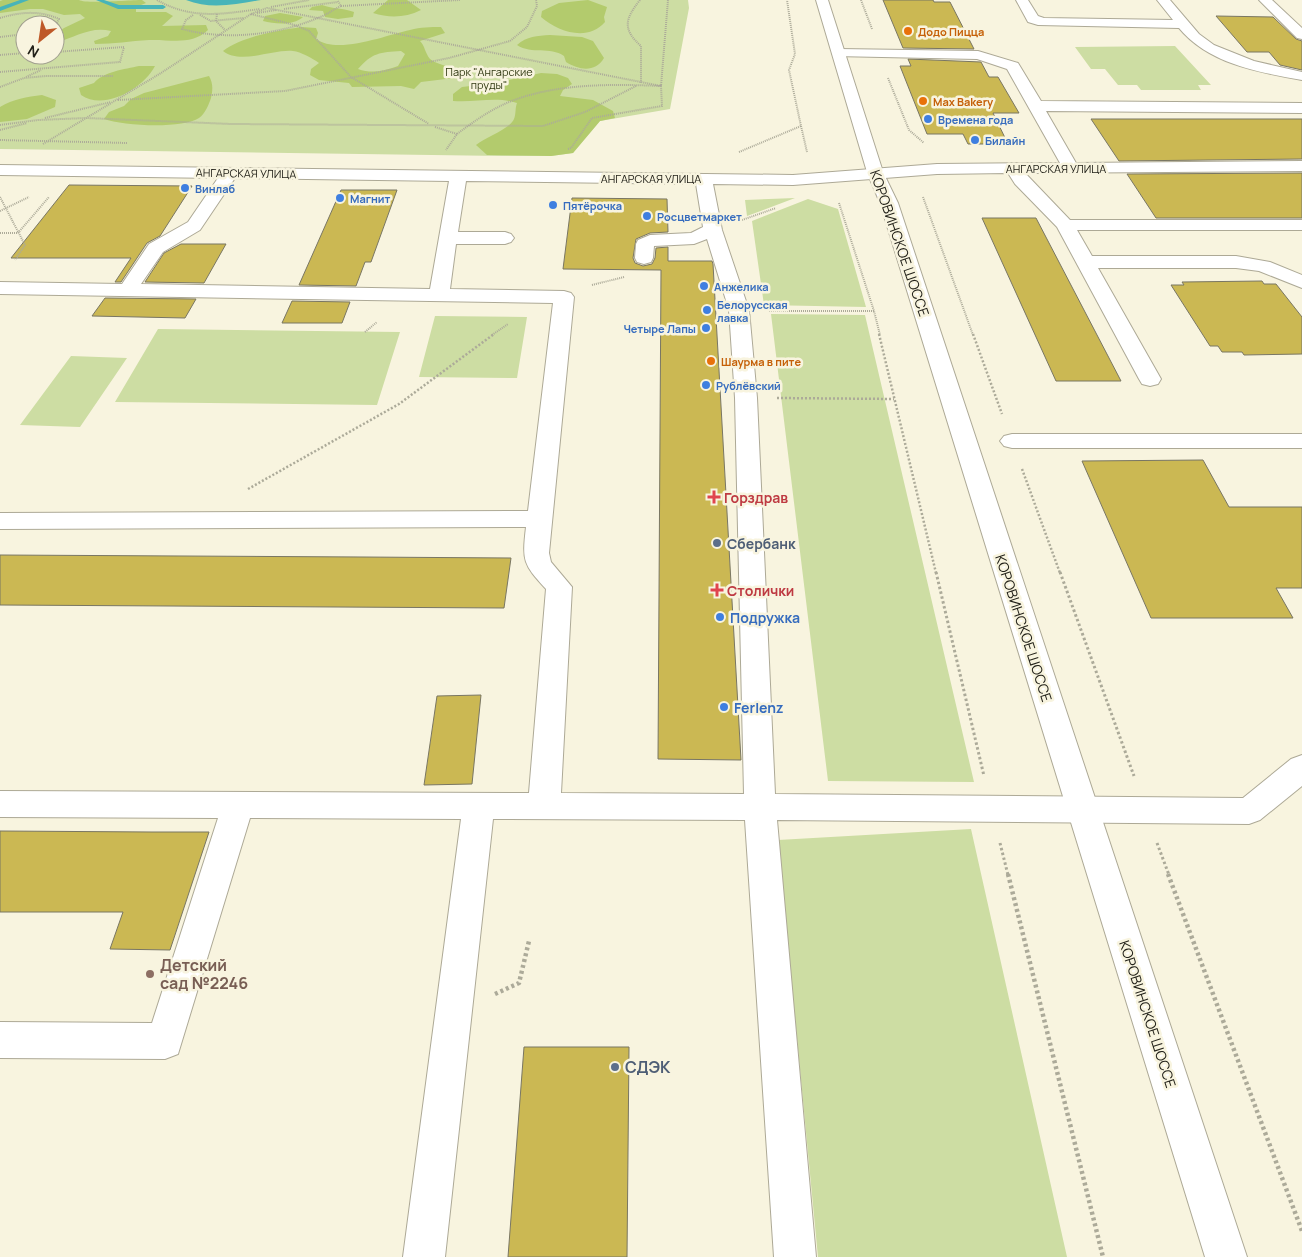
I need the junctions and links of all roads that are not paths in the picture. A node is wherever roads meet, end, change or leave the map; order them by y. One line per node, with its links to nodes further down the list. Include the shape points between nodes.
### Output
1 (822, 0): 7 (main road, КОРОВИНСКОЕ ШОССЕ)
2 (1022, 0): 5 (main road, via 1034,19 1043,22)
3 (1163, 0): 5 (main road)
4 (1265, 0): 6 (main road)
5 (1185, 24): 8 (main road, via 1200,41 1229,57)
6 (1302, 35)
7 (839, 53): 9 (main road, via 978,55 1013,66); 15 (main road, КОРОВИНСКОЕ ШОССЕ)
8 (1302, 76)
9 (1036, 106): 10 (main road); 13 (main road)
10 (1302, 108)
11 (1302, 166): 13 (main road, АНГАРСКАЯ УЛИЦА)
12 (1013, 168): 13 (main road, АНГАРСКАЯ УЛИЦА); 15 (main road, АНГАРСКАЯ УЛИЦА); 20 (main road)
13 (1071, 168)
14 (0, 170): 16 (main road, АНГАРСКАЯ УЛИЦА)
15 (875, 172): 18 (main road, АНГАРСКАЯ УЛИЦА, via 793,180); 41 (main road, КОРОВИНСКОЕ ШОССЕ, via 891,211)
16 (230, 173): 17 (main road, АНГАРСКАЯ УЛИЦА); 28 (main road, via 194,226 156,248)
17 (458, 177): 18 (main road, АНГАРСКАЯ УЛИЦА); 22 (main road)
18 (703, 178): 21 (main road)
19 (1302, 224): 20 (main road)
20 (1065, 225): 25 (main road)
21 (713, 230): 24 (main road, via 694,238 650,241 645,244); 40 (main road, via 739,310 746,398)
22 (449, 238): 23 (main road); 29 (main road)
23 (505, 238)
24 (644, 258)
25 (1086, 262): 26 (main road, via 1236,262 1263,266); 30 (main road)
26 (1302, 282)
27 (0, 288): 28 (main road)
28 (128, 290): 29 (main road)
29 (440, 294): 33 (main road, via 564,297)
30 (1150, 379)
31 (1012, 440): 32 (main road)
32 (1302, 441)
33 (538, 519): 34 (main road); 39 (main road, via 536,560 556,582 559,592)
34 (0, 521)
35 (1302, 768): 41 (main road, via 1249,811)
36 (0, 804): 37 (main road)
37 (238, 805): 38 (main road); 42 (main road, via 165,1041)
38 (479, 806): 39 (main road); 43 (main road)
39 (544, 806): 40 (main road)
40 (760, 807): 41 (main road); 44 (main road)
41 (1082, 808): 45 (main road, КОРОВИНСКОЕ ШОССЕ)
42 (0, 1040)
43 (424, 1257)
44 (795, 1257)
45 (1226, 1257)

